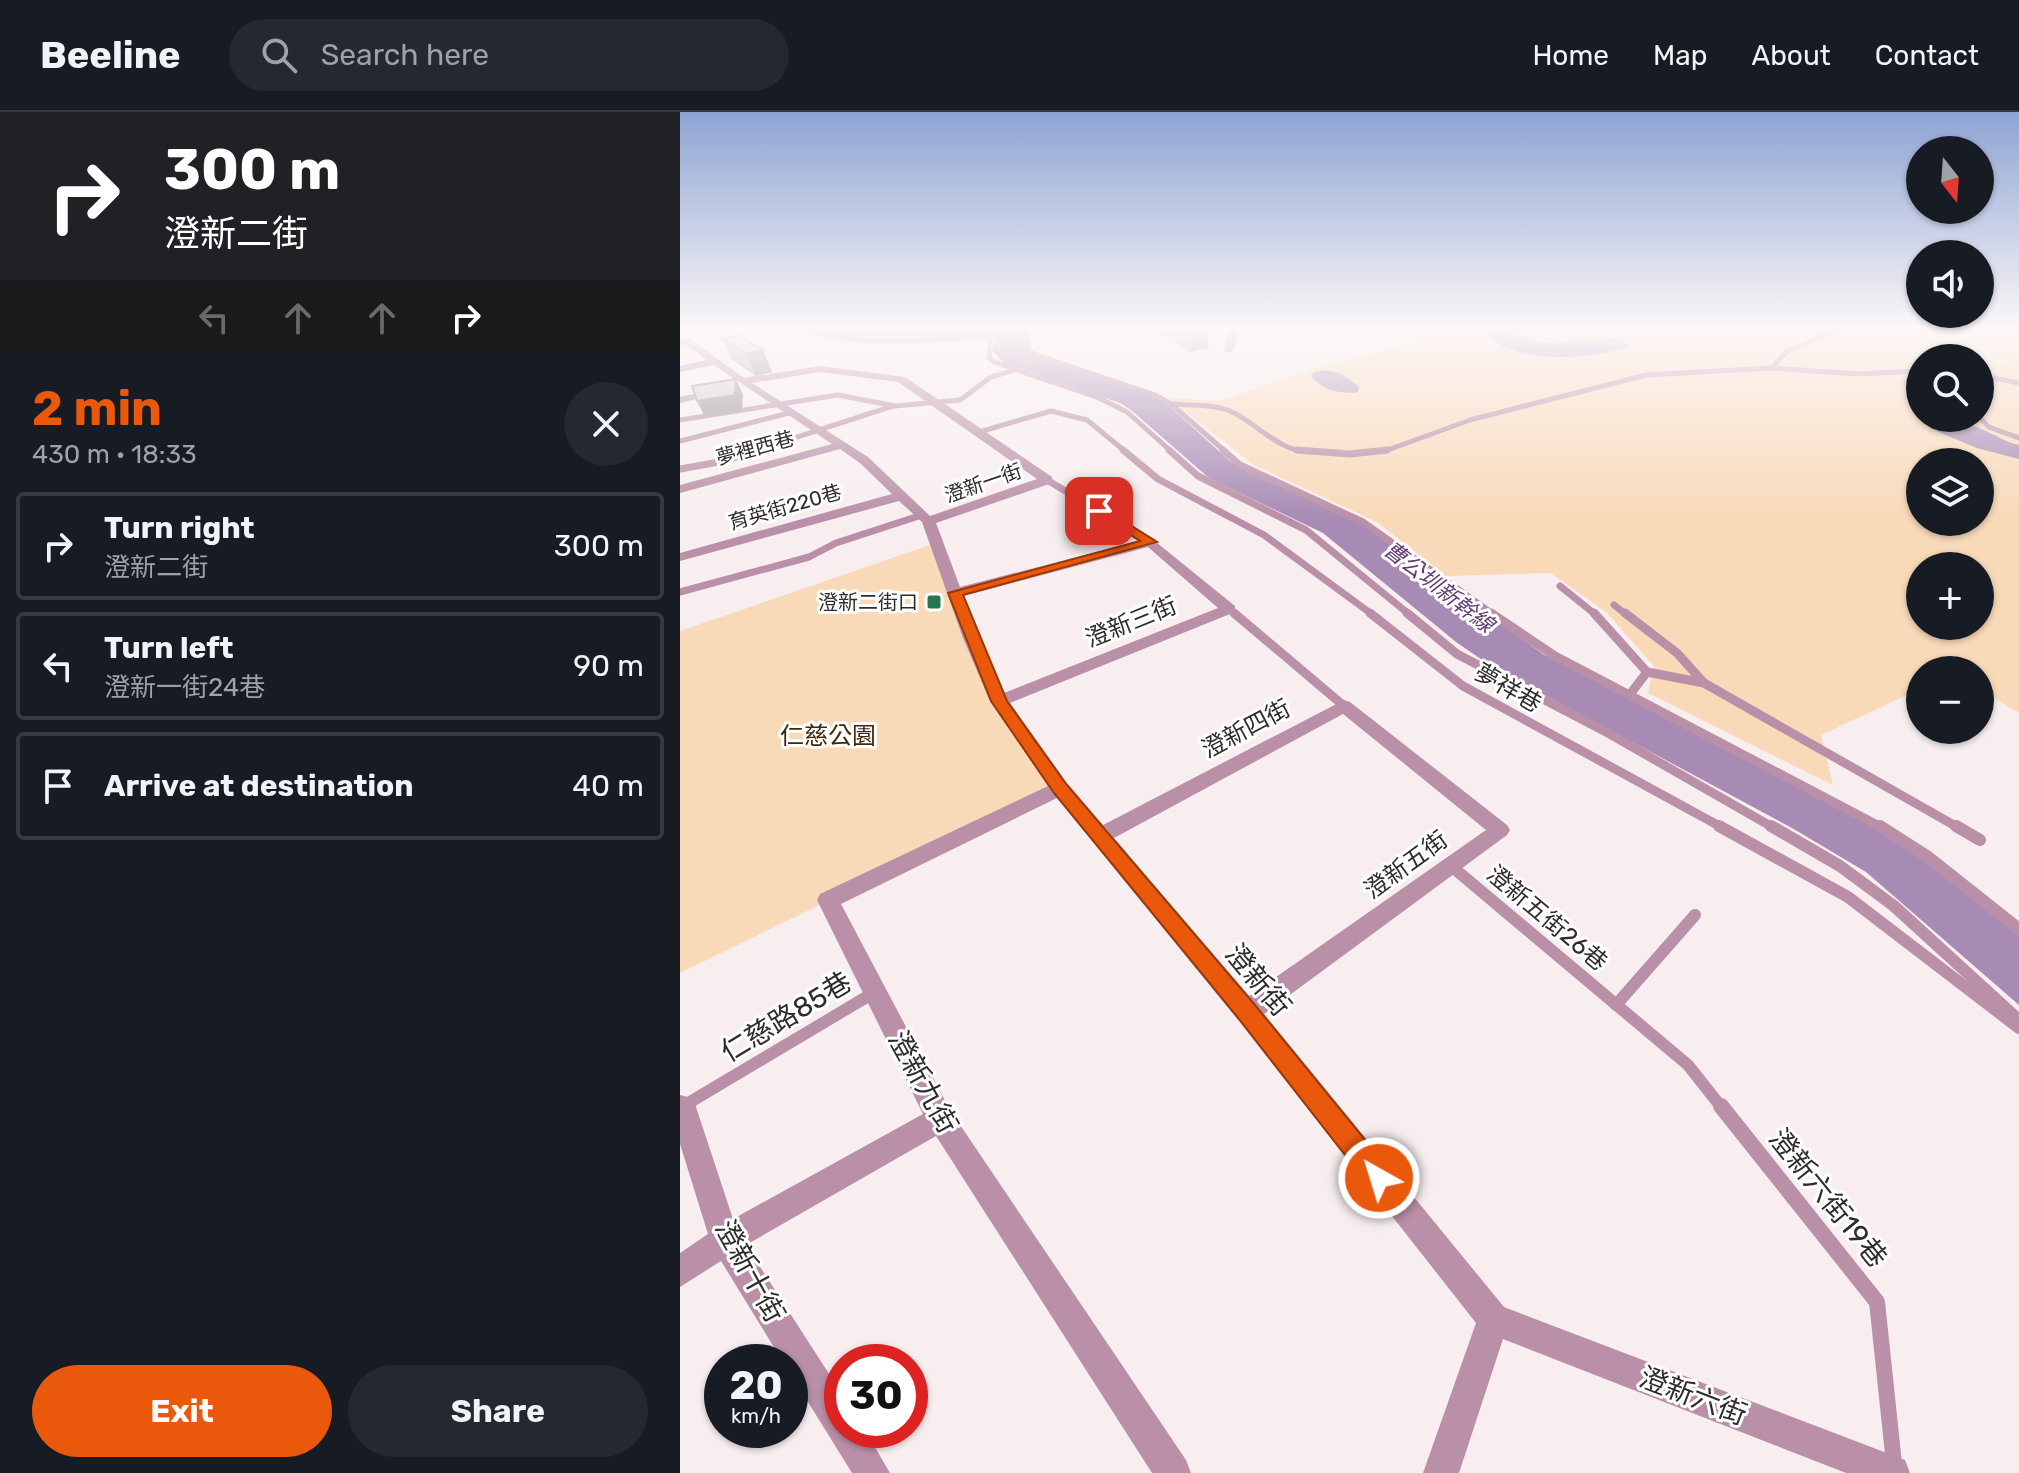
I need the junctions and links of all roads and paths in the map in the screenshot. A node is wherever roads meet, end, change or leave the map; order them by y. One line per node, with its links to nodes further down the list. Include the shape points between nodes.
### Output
1 (716, 391): 8 (street, 澄新一街)
2 (759, 391): 9 (street)
3 (919, 391): 10 (street, 澄新一街)
4 (973, 391): 10 (lane, 夢裡西巷, via 960,400)
5 (1077, 391): 47 (lane, via 1127,412 1198,476 1306,530 1457,654 1608,733 1840,866 1894,906)
6 (1142, 391): 11 (lane)
7 (1579, 391): 11 (lane, via 1470,420 1385,451 1350,454 1302,452 1225,409)
8 (680, 400)
9 (781, 403): 12 (lane, 夢裡西巷, via 838,395); 13 (street); 14 (lane, 夢裡西巷)
10 (938, 403): 12 (lane, 夢裡西巷); 17 (street, 澄新一街)
11 (1171, 404): 35 (lane, via 1240,465 1363,522 1542,648)
12 (895, 406): 15 (lane, 夢裡西巷)
13 (793, 412): 15 (street); 19 (lane, 夢裡西巷)
14 (680, 420)
15 (818, 429): 20 (street); 21 (lane, 夢裡西巷, via 724,461)
16 (1994, 429): 18 (lane)
17 (979, 432): 22 (street, 澄新一街); 48 (lane, 夢祥巷, via 1051,411 1087,420 1158,479 1264,535 1321,574 1463,686 1848,897)
18 (2019, 438)
19 (680, 441)
20 (841, 445): 23 (street, 夢裡西巷); 24 (street)
21 (680, 469)
22 (1047, 480): 25 (street, 澄新一街); 26 (lane)
23 (680, 489)
24 (901, 496): 25 (street); 27 (street, 育英街220巷)
25 (925, 518): 29 (lane); 30 (street, 澄新街)
26 (1151, 542): 30 (street); 32 (street, 澄新三街)
27 (680, 557)
28 (1560, 586): 33 (lane, via 1610,625)
29 (680, 592)
30 (955, 593): 36 (street, 澄新街)
31 (1614, 605): 34 (lane, via 1677,653)
32 (1229, 609): 36 (street, 澄新三街); 37 (lane)
33 (1647, 672): 34 (lane); 35 (lane)
34 (1704, 683): 40 (lane)
35 (1631, 693): 43 (lane, via 1864,816 1927,856)
36 (999, 701): 38 (street, 澄新街)
37 (1344, 706): 39 (street, 澄新四街); 41 (street, 澄新五街, via 1500,830)
38 (1060, 788): 39 (street, 澄新街); 44 (street, 澄新九街, via 828,900)
39 (1099, 836): 46 (street, 澄新街)
40 (1980, 840)
41 (1450, 865): 45 (lane, 澄新五街26巷); 46 (street, 澄新五街)
42 (1695, 915): 45 (lane)
43 (2019, 929)
44 (875, 992): 49 (lane, 仁慈路85巷); 50 (street, 澄新九街)
45 (1616, 1005): 59 (lane, 澄新六街19巷, via 1688,1065 1877,1302)
46 (1247, 1012): 53 (street, 澄新街)
47 (2019, 1020)
48 (2019, 1028)
49 (681, 1107): 51 (street, 澄新十街)
50 (940, 1119): 51 (street); 57 (street, 澄新九街)
51 (725, 1240): 52 (street); 54 (street, 澄新十街)
52 (680, 1271)
53 (1493, 1319): 58 (street); 59 (street, 澄新六街)
54 (824, 1397)
55 (856, 1448): 56 (street)
56 (872, 1473)
57 (1173, 1473)
58 (1441, 1473)
59 (1894, 1473)

